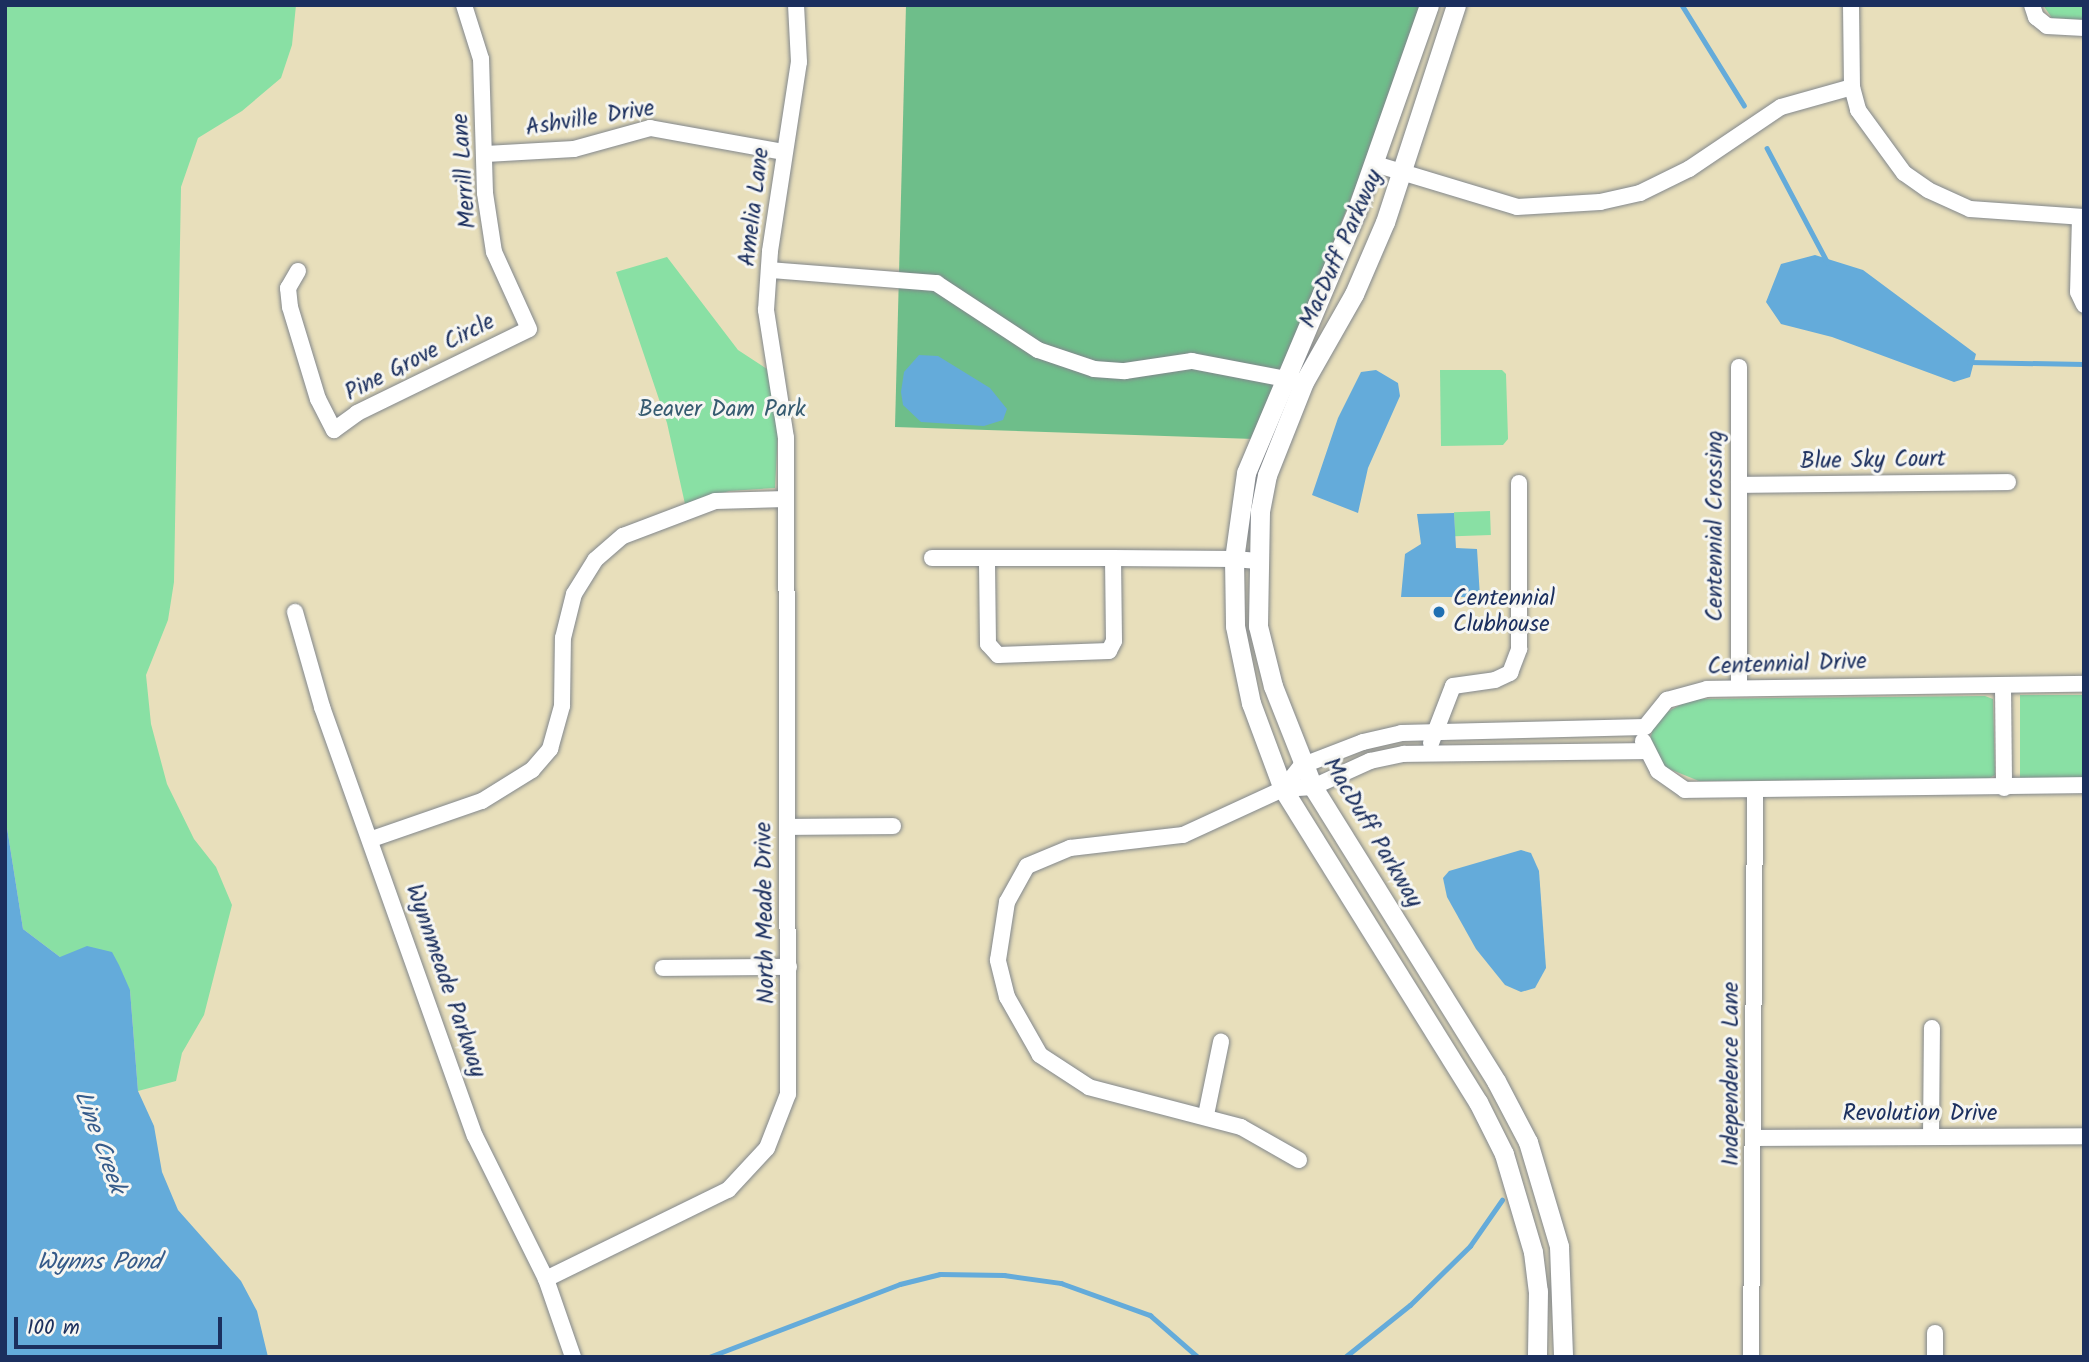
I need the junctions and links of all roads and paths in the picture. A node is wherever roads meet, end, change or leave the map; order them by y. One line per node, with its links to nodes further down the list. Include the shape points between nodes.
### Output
1 (482, 5): 7 (street)
2 (796, 5): 10 (street, Amelia Lane, via 799,62)
3 (1429, 5): 12 (street, MacDuff Parkway)
4 (1456, 5): 13 (street, MacDuff Parkway)
5 (1852, 5): 9 (street)
6 (2032, 5): 8 (street, via 2036,17 2047,26)
7 (465, 8): 11 (street, Merrill Lane, via 481,59)
8 (2084, 28)
9 (1852, 88): 13 (street, via 1781,107 1689,169 1640,193 1600,202 1517,207); 14 (street, via 1858,110 1874,137 1904,173 1928,190 1989,213)
10 (783, 152): 11 (street, Ashville Drive, via 650,128 574,149); 15 (street, Amelia Lane)
11 (486, 154): 18 (street, Merrill Lane, via 485,193 494,252)
12 (1375, 164): 13 (street); 20 (street, MacDuff Parkway)
13 (1403, 172): 21 (street, MacDuff Parkway, via 1354,294)
14 (2082, 217): 17 (street, via 2078,292)
15 (770, 270): 20 (street, via 936,283 1038,350 1094,369 1125,371 1192,361 1243,368); 22 (street, Amelia Lane, via 769,340)
16 (298, 271): 18 (street, Pine Grove Circle, via 288,288 290,307 318,399 334,430 356,413)
17 (2084, 305)
18 (529, 329)
19 (1739, 368): 25 (street, Centennial Crossing)
20 (1282, 380): 21 (street); 30 (street, MacDuff Parkway, via 1246,473)
21 (1304, 382): 31 (street, MacDuff Parkway, via 1267,475)
22 (783, 414): 26 (street, North Meade Drive)
23 (2008, 482): 25 (street, Blue Sky Court)
24 (1519, 483): 37 (street, via 1519,649 1510,673 1453,686)
25 (1739, 485): 34 (street, Centennial Crossing)
26 (786, 499): 47 (street, North Meade Drive); 48 (street, via 715,500 623,536 595,560 574,594 563,638 562,706 550,749 533,770 482,801)
27 (932, 558): 28 (street)
28 (987, 558): 29 (street); 29 (street, via 988,644 998,655 1109,652 1114,641)
29 (1113, 558): 30 (street)
30 (1234, 559): 31 (street); 44 (street, MacDuff Parkway, via 1235,626 1241,661)
31 (1258, 561): 40 (street, MacDuff Parkway, via 1258,626 1264,659)
32 (295, 612): 48 (street, Wynnmeade Parkway, via 322,707)
33 (2084, 684): 35 (street, Centennial Drive)
34 (1739, 685): 35 (street, Centennial Drive); 36 (street, Centennial Drive, via 1678,694 1667,700)
35 (2003, 686): 43 (street)
36 (1645, 727): 37 (street); 38 (street)
37 (1431, 734): 39 (street); 40 (street, via 1401,733 1363,742)
38 (1645, 751): 39 (street); 45 (street, via 1658,771 1685,790)
39 (1430, 753): 42 (street, via 1370,761)
40 (1301, 766): 42 (street, MacDuff Parkway); 44 (street)
41 (2084, 785): 43 (street)
42 (1312, 787): 44 (street); 62 (street, MacDuff Parkway, via 1518,1121 1546,1192 1559,1246)
43 (2004, 788): 45 (street)
44 (1283, 789): 53 (street, via 1184,835 1054,852 1027,866 1002,920 1001,980 1040,1055 1089,1087); 61 (street, MacDuff Parkway, via 1478,1102 1504,1154 1533,1252 1538,1291)
45 (1755, 792): 56 (street, Independence Lane)
46 (893, 826): 47 (street)
47 (788, 827): 49 (street, North Meade Drive)
48 (372, 839): 58 (street, Wynnmeade Parkway, via 475,1136)
49 (789, 967): 50 (street); 58 (street, North Meade Drive, via 788,1094 780,1122 752,1167 729,1190)
50 (663, 968)
51 (1932, 1028): 55 (street)
52 (1221, 1042): 53 (street)
53 (1206, 1115): 57 (street, via 1241,1127)
54 (2084, 1136): 55 (street, Revolution Drive)
55 (1931, 1137): 56 (street, Revolution Drive)
56 (1756, 1138): 63 (street, Independence Lane)
57 (1299, 1160)
58 (546, 1279): 60 (street, Wynnmeade Parkway)
59 (1935, 1333): 64 (street)
60 (573, 1357)
61 (1537, 1357)
62 (1563, 1357)
63 (1751, 1357)
64 (1936, 1357)

